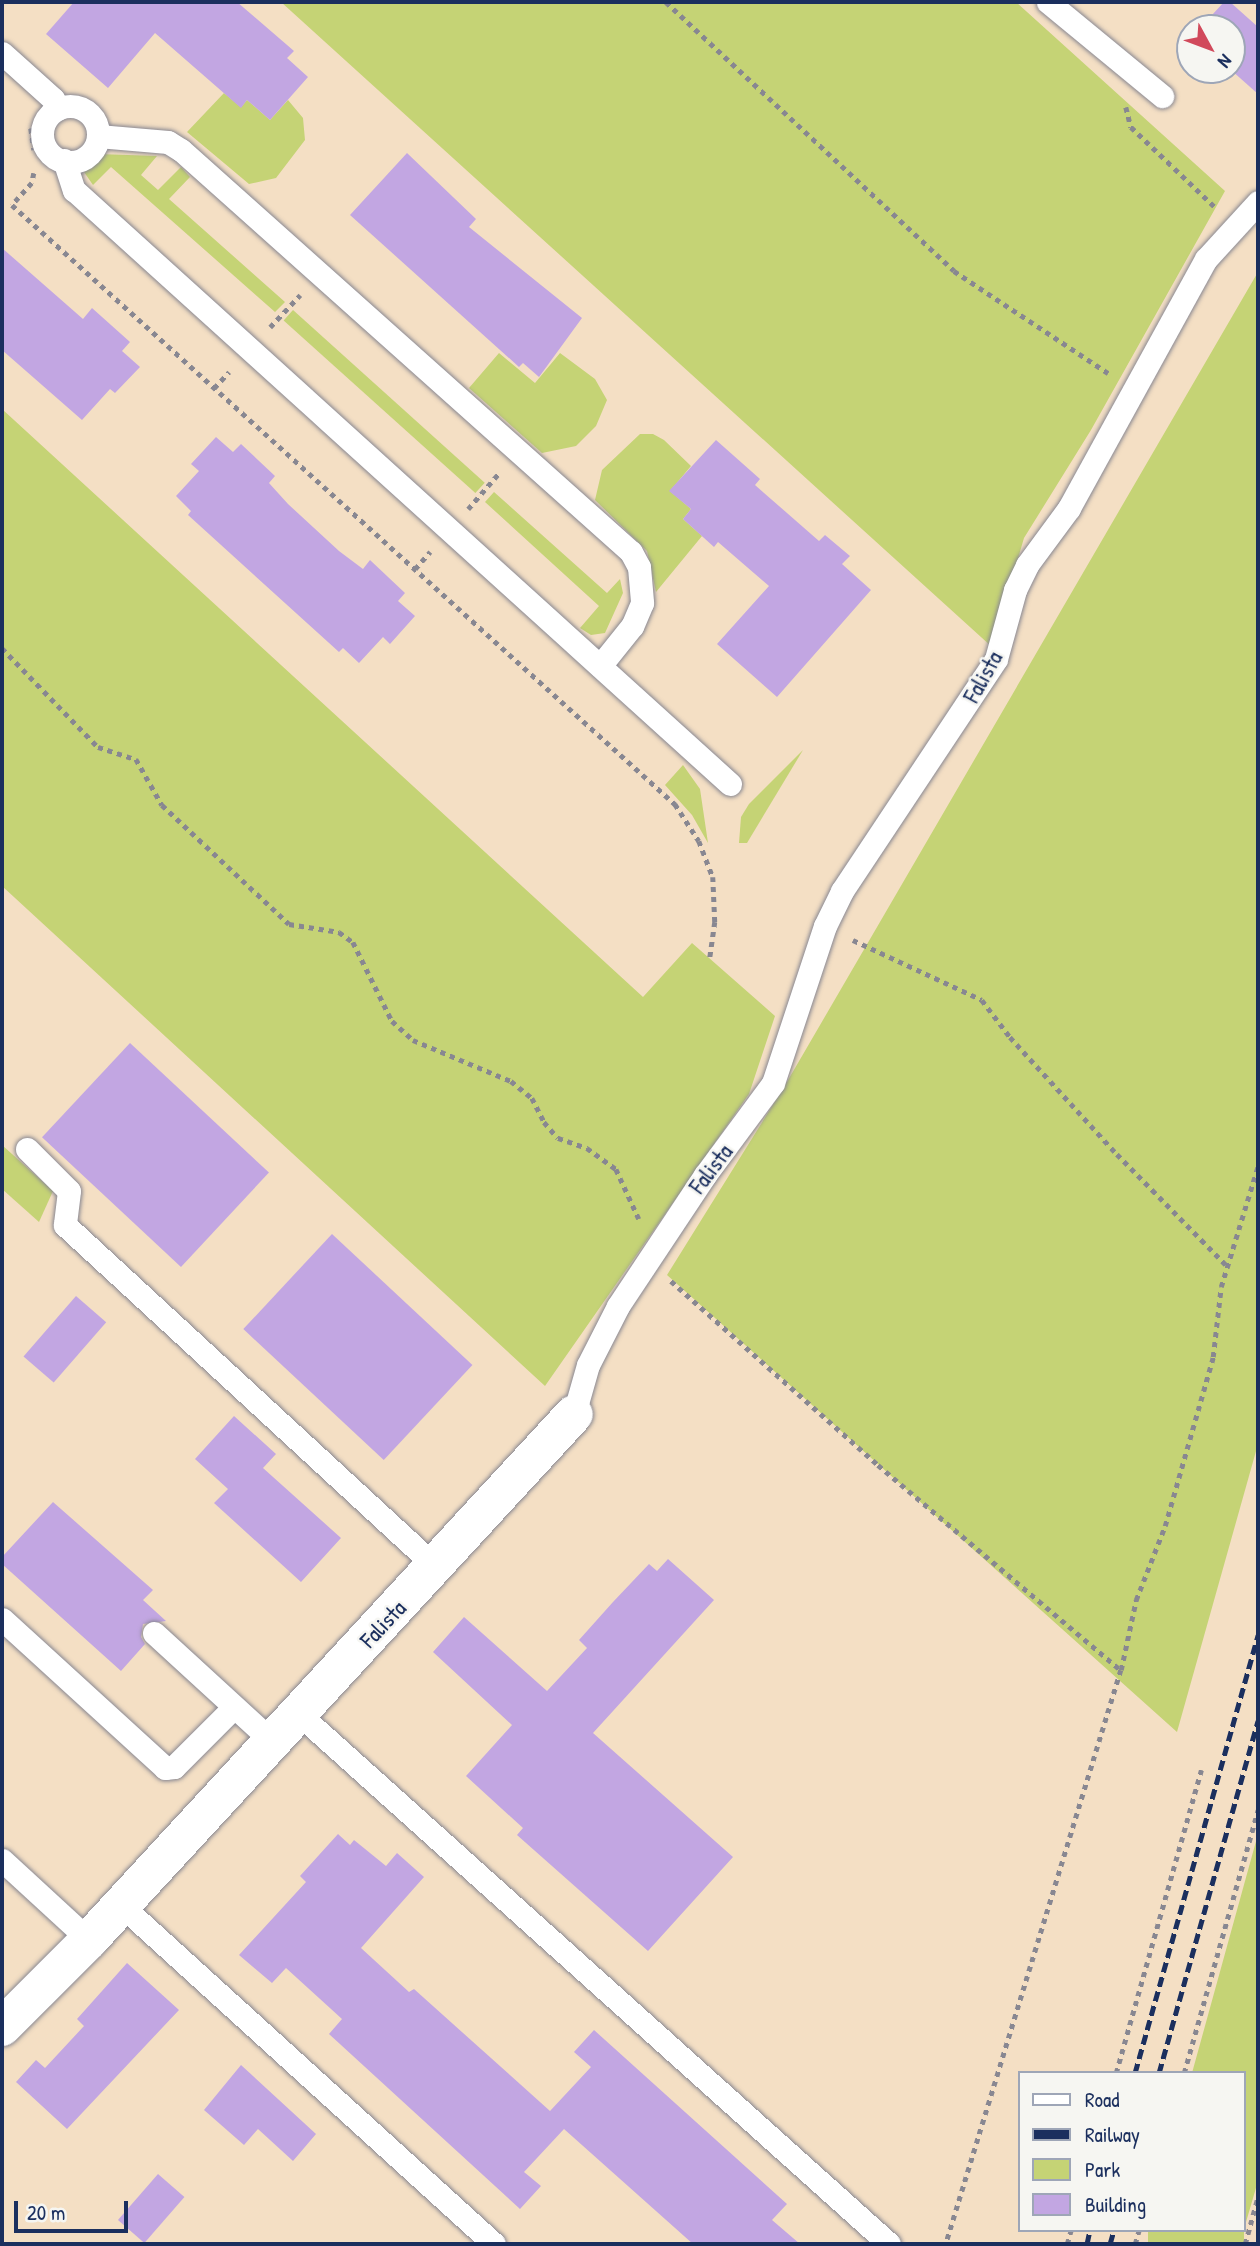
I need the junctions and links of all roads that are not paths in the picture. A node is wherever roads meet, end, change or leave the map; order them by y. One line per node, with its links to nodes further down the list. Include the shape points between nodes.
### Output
1 (1048, 2): 3 (lane)
2 (2, 53): 4 (lane, via 53,99)
3 (1162, 96)
4 (57, 109): 5 (lane, via 71,106 90,114); 6 (lane, via 46,122 43,139 47,149)
5 (98, 136): 6 (lane, via 84,158); 8 (lane, via 168,142 181,150 631,552 639,567 642,603 632,626)
6 (64, 160): 8 (lane, via 74,190)
7 (1258, 202): 11 (lane, Falista, via 1206,258 1069,508 1027,565 1015,590 996,659 842,891 825,926 773,1083 650,1255 588,1365)
8 (600, 666): 9 (lane)
9 (730, 784)
10 (27, 1149): 12 (lane, via 69,1191 65,1225)
11 (574, 1414): 12 (street, Falista)
12 (436, 1567): 16 (street, Falista)
13 (2, 1619): 15 (lane, via 165,1768 174,1768)
14 (154, 1633): 15 (lane)
15 (234, 1707): 17 (lane)
16 (299, 1714): 17 (street, Falista); 23 (lane)
17 (273, 1742): 19 (street, Falista)
18 (2, 1860): 20 (lane)
19 (121, 1905): 20 (street, Falista); 22 (lane)
20 (89, 1940): 21 (street, Falista)
21 (2, 2027)
22 (494, 2244)
23 (889, 2244)

